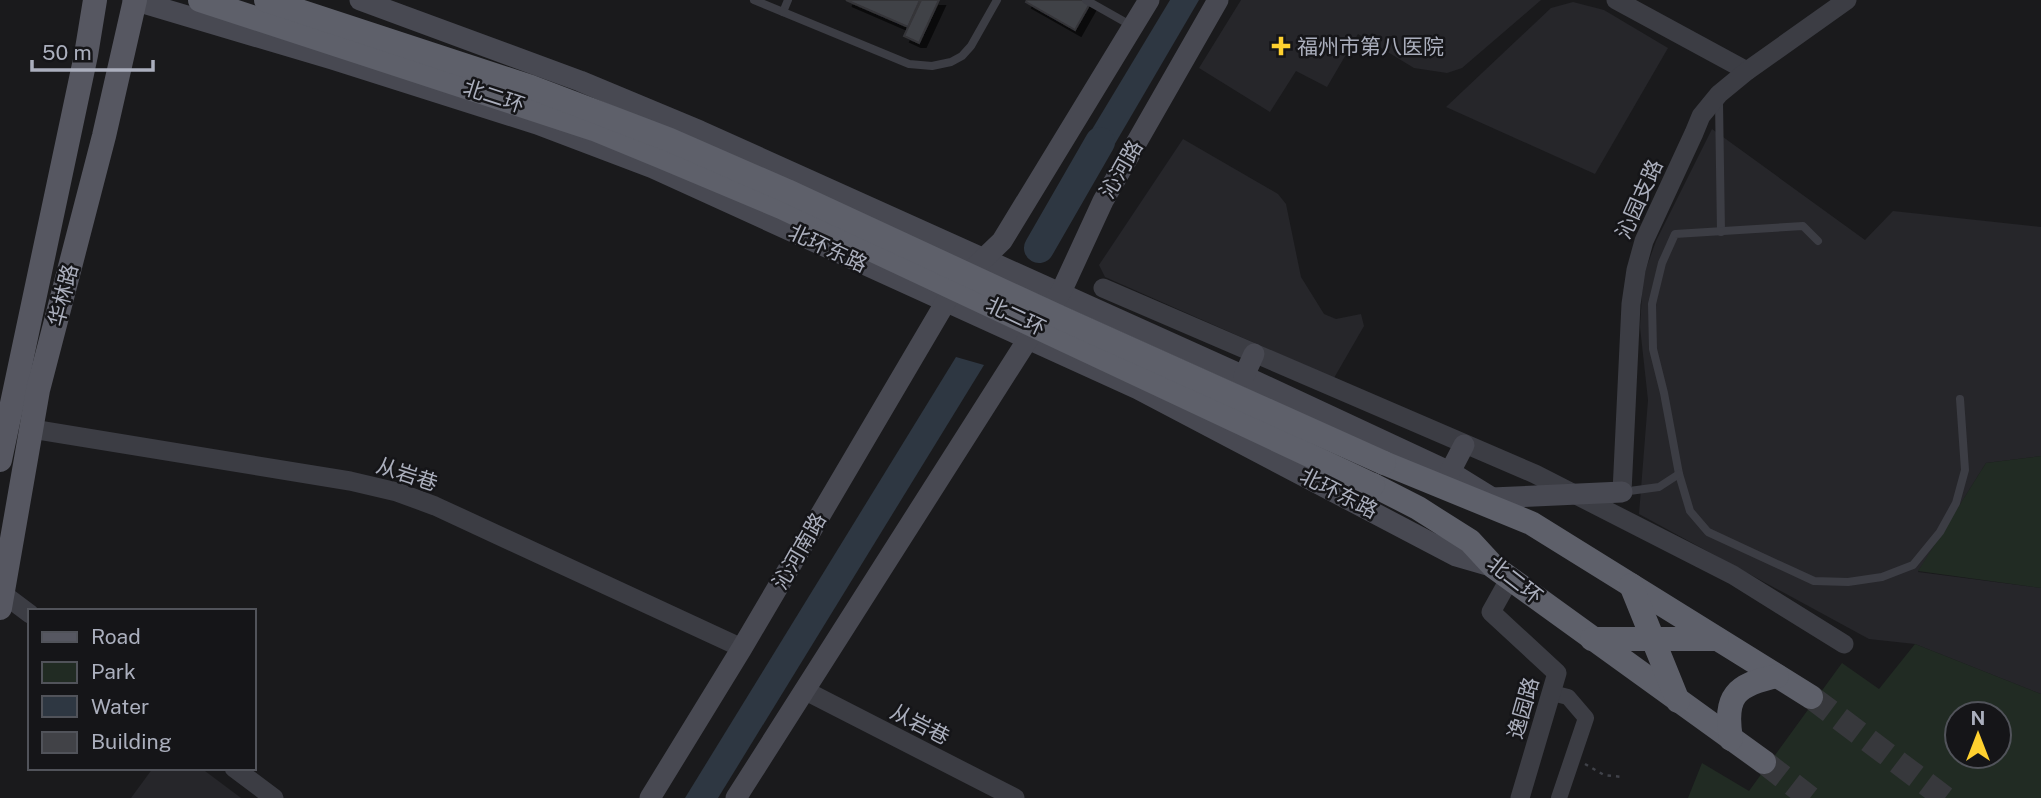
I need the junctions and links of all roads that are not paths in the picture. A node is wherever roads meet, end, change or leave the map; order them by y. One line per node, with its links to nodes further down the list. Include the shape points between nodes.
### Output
1 (95, 0): 30 (main road, 华林路)
2 (134, 0): 23 (main road, 北环东路, via 603,148); 28 (main road, 华林路)
3 (201, 0): 37 (highway, 北二环, bridge, via 594,129 781,207 1373,485 1470,541)
4 (266, 0): 36 (highway, 北二环, bridge, via 531,87 670,140 1384,463)
5 (360, 0): 20 (main road, via 580,81)
6 (754, 0): 14 (lane)
7 (788, 0): 14 (lane)
8 (997, 0): 14 (lane, via 962,56 932,66 909,64)
9 (1086, 0): 15 (lane)
10 (1149, 0): 15 (main road)
11 (1218, 0): 22 (main road, 沁河路, via 1103,201)
12 (1616, 0): 16 (street)
13 (1847, 0): 16 (street, 沁园支路)
14 (783, 12)
15 (1134, 27): 20 (main road, via 1002,241)
16 (1747, 71): 17 (street, 沁园支路)
17 (1719, 94): 18 (lane); 33 (street, 沁园支路, via 1694,133 1644,241 1636,270)
18 (1721, 232): 19 (lane, via 1803,226); 32 (lane, via 1675,234 1652,304 1653,349)
19 (1818, 241)
20 (985, 260): 22 (main road); 23 (main road, via 958,282)
21 (1103, 288): 25 (street)
22 (1061, 292): 24 (main road, 沁河路); 26 (main road)
23 (944, 302): 24 (main road, 北环东路); 45 (main road, 沁河南路)
24 (1027, 339): 37 (main road, 北环东路, via 1138,389 1456,556); 47 (main road)
25 (1254, 354): 26 (main road); 29 (street)
26 (1244, 376): 31 (main road)
27 (1960, 399): 32 (lane, via 1965,470 1956,503 1913,565 1882,577 1814,581 1708,532 1690,511)
28 (32, 429): 39 (main road, 华林路); 45 (street, 从岩巷, via 397,492)
29 (1464, 445): 31 (main road); 34 (street)
30 (0, 460)
31 (1450, 472): 35 (main road)
32 (1679, 474): 33 (lane, via 1659,487)
33 (1622, 492): 34 (main road)
34 (1576, 494): 35 (main road); 44 (street, via 1733,575)
35 (1492, 498): 36 (main road)
36 (1531, 523): 38 (highway, 北二环)
37 (1502, 573): 41 (highway, 北二环); 48 (street, 逸园路, via 1491,612 1557,673)
38 (1631, 585): 42 (highway); 43 (highway, 北二环)
39 (1, 600): 40 (street)
40 (28, 613)
41 (1592, 639): 42 (highway); 50 (highway, 北二环)
42 (1653, 639): 43 (highway); 50 (highway)
43 (1718, 639): 46 (highway, 北二环)
44 (1844, 645)
45 (742, 648): 55 (main road, 沁河南路)
46 (1777, 676): 49 (highway, 北二环); 51 (highway, via 1755,681 1735,695 1728,717)
47 (804, 690): 56 (main road); 57 (street, 从岩巷)
48 (1552, 693): 58 (street, 逸园路); 59 (street, via 1567,697 1586,719)
49 (1811, 697)
50 (1678, 701): 51 (highway, 北二环)
51 (1731, 739): 52 (highway, 北二环)
52 (1764, 762)
53 (237, 770): 54 (street)
54 (274, 798)
55 (650, 798)
56 (736, 798)
57 (1015, 798)
58 (1522, 798)
59 (1559, 798)

